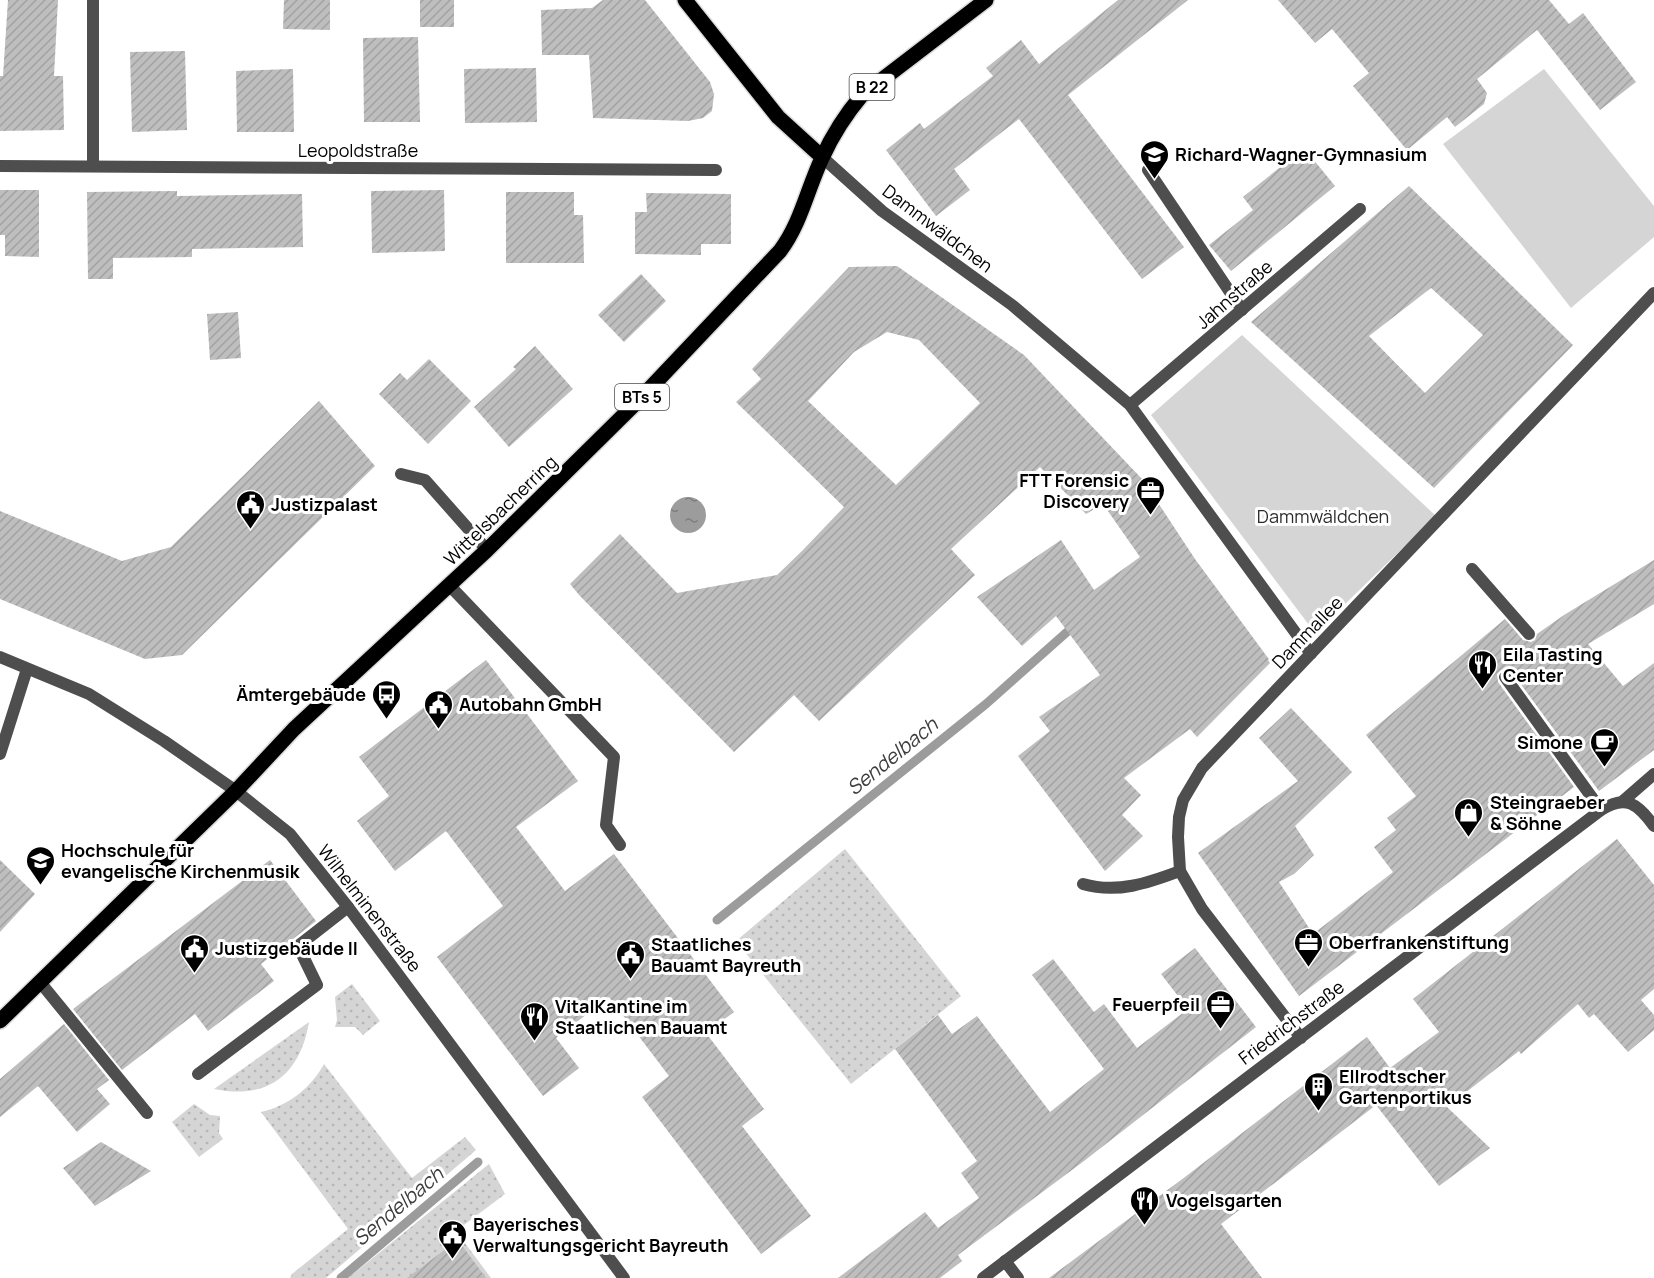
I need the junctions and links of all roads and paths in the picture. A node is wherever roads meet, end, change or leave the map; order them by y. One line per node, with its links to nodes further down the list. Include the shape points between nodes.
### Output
1 (93, 0): 6 (street)
2 (684, 0): 4 (main road, via 778,117)
3 (986, 0): 4 (main road, Wittelsbacherring / B 22, via 862,95)
4 (822, 157): 12 (street, Dammwäldchen, via 882,211 1012,305); 14 (main road, Wittelsbacherring / BTs 5, via 798,222 780,251 638,401)
5 (0, 166): 6 (street, Leopoldstraße)
6 (93, 166): 7 (street, Leopoldstraße)
7 (716, 170)
8 (1148, 170): 11 (street)
9 (1360, 209): 11 (street, Jahnstraße)
10 (1654, 292): 18 (street, Dammallee)
11 (1242, 310): 12 (street, Jahnstraße)
12 (1130, 405): 18 (street, Dammwäldchen)
13 (401, 474): 14 (street, via 425,480)
14 (487, 550): 16 (main road, Wittelsbacherring / BTs 5)
15 (1472, 569): 17 (street)
16 (450, 586): 24 (main road, Wittelsbacherring / BTs 5, via 294,729); 28 (street, via 614,757 606,825)
17 (1529, 634)
18 (1311, 654): 29 (street, Dammallee, via 1191,784 1179,818)
19 (0, 657): 20 (street, Wilhelminenstraße)
20 (27, 669): 22 (street); 24 (street, Wilhelminenstraße, via 89,694)
21 (1505, 677): 26 (street)
22 (0, 754)
23 (1654, 774): 25 (street, Friedrichstraße)
24 (236, 791): 31 (street, Wilhelminenstraße, via 290,834); 32 (main road, Wittelsbacherring)
25 (1623, 801): 26 (street, Friedrichstraße); 27 (street, via 1645,813)
26 (1600, 810): 34 (street, Friedrichstraße)
27 (1654, 826)
28 (620, 845)
29 (1180, 871): 30 (street, via 1142,885 1099,888); 34 (street, Dammallee, via 1202,909)
30 (1083, 884)
31 (348, 907): 35 (street, via 298,946 317,985); 38 (street, Wilhelminenstraße)
32 (40, 982): 33 (main road, Wittelsbacherring); 36 (street)
33 (0, 1021)
34 (1300, 1038): 37 (street, Friedrichstraße)
35 (198, 1074)
36 (147, 1113)
37 (1005, 1262): 39 (street, Friedrichstraße); 40 (street)
38 (624, 1278)
39 (983, 1278)
40 (1018, 1278)

